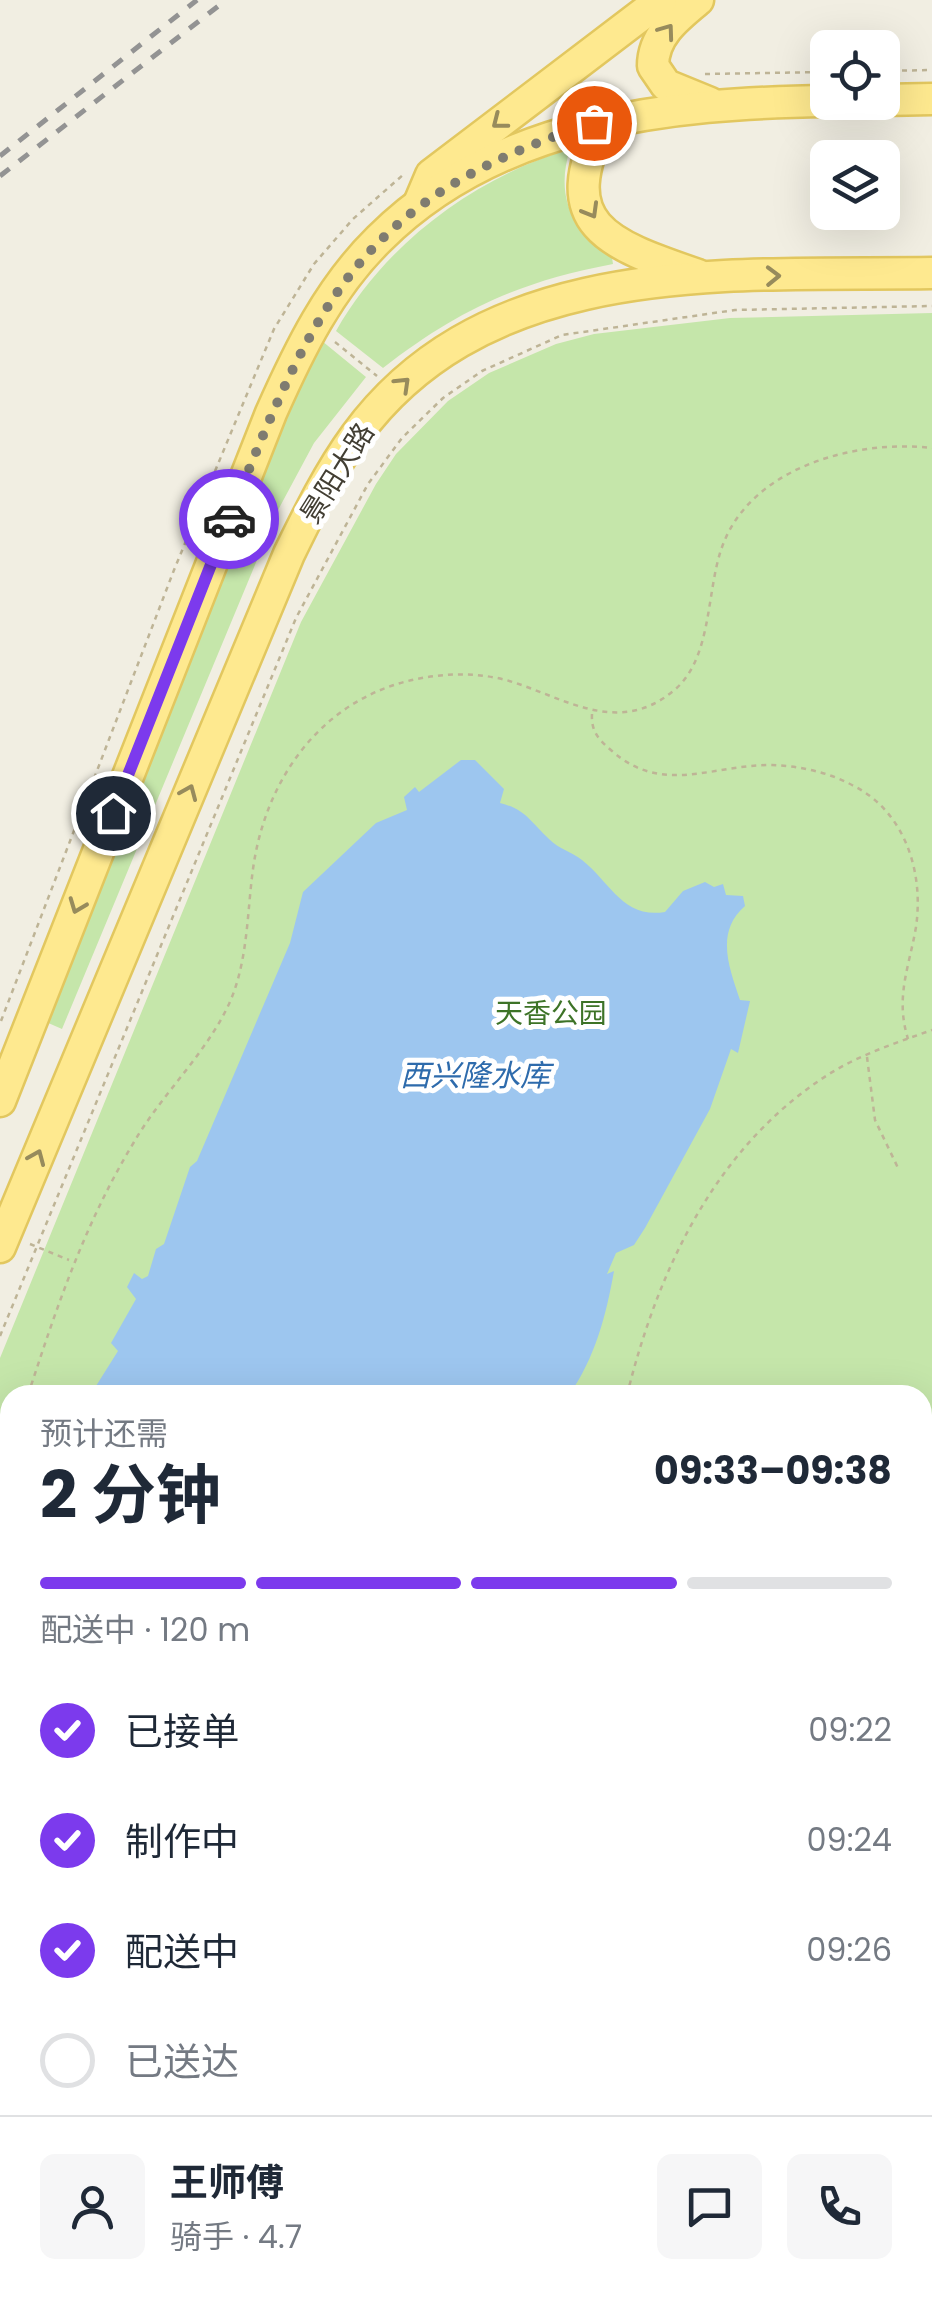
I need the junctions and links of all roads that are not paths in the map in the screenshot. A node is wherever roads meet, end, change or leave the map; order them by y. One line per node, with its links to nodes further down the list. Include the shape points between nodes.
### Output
1 (661, 0): 8 (main road, one-way to 8, via 431,175)
2 (698, 0): 6 (main road, one-way to 2, via 673,90 652,66 667,27)
3 (932, 99): 4 (main road)
4 (900, 100)
5 (810, 101): 6 (main road)
6 (713, 104): 7 (main road)
7 (604, 121): 8 (main road, via 513,152); 10 (main road, one-way to 10, via 581,175 588,211 624,250)
8 (418, 206): 11 (main road, one-way to 11, via 357,264 295,359)
9 (932, 274): 10 (main road, 景阳大路, one-way to 9)
10 (710, 279): 12 (main road, 景阳大路, one-way to 10, via 289,554 357,433 413,374 514,314 580,293)
11 (0, 1101)
12 (3, 1241)

